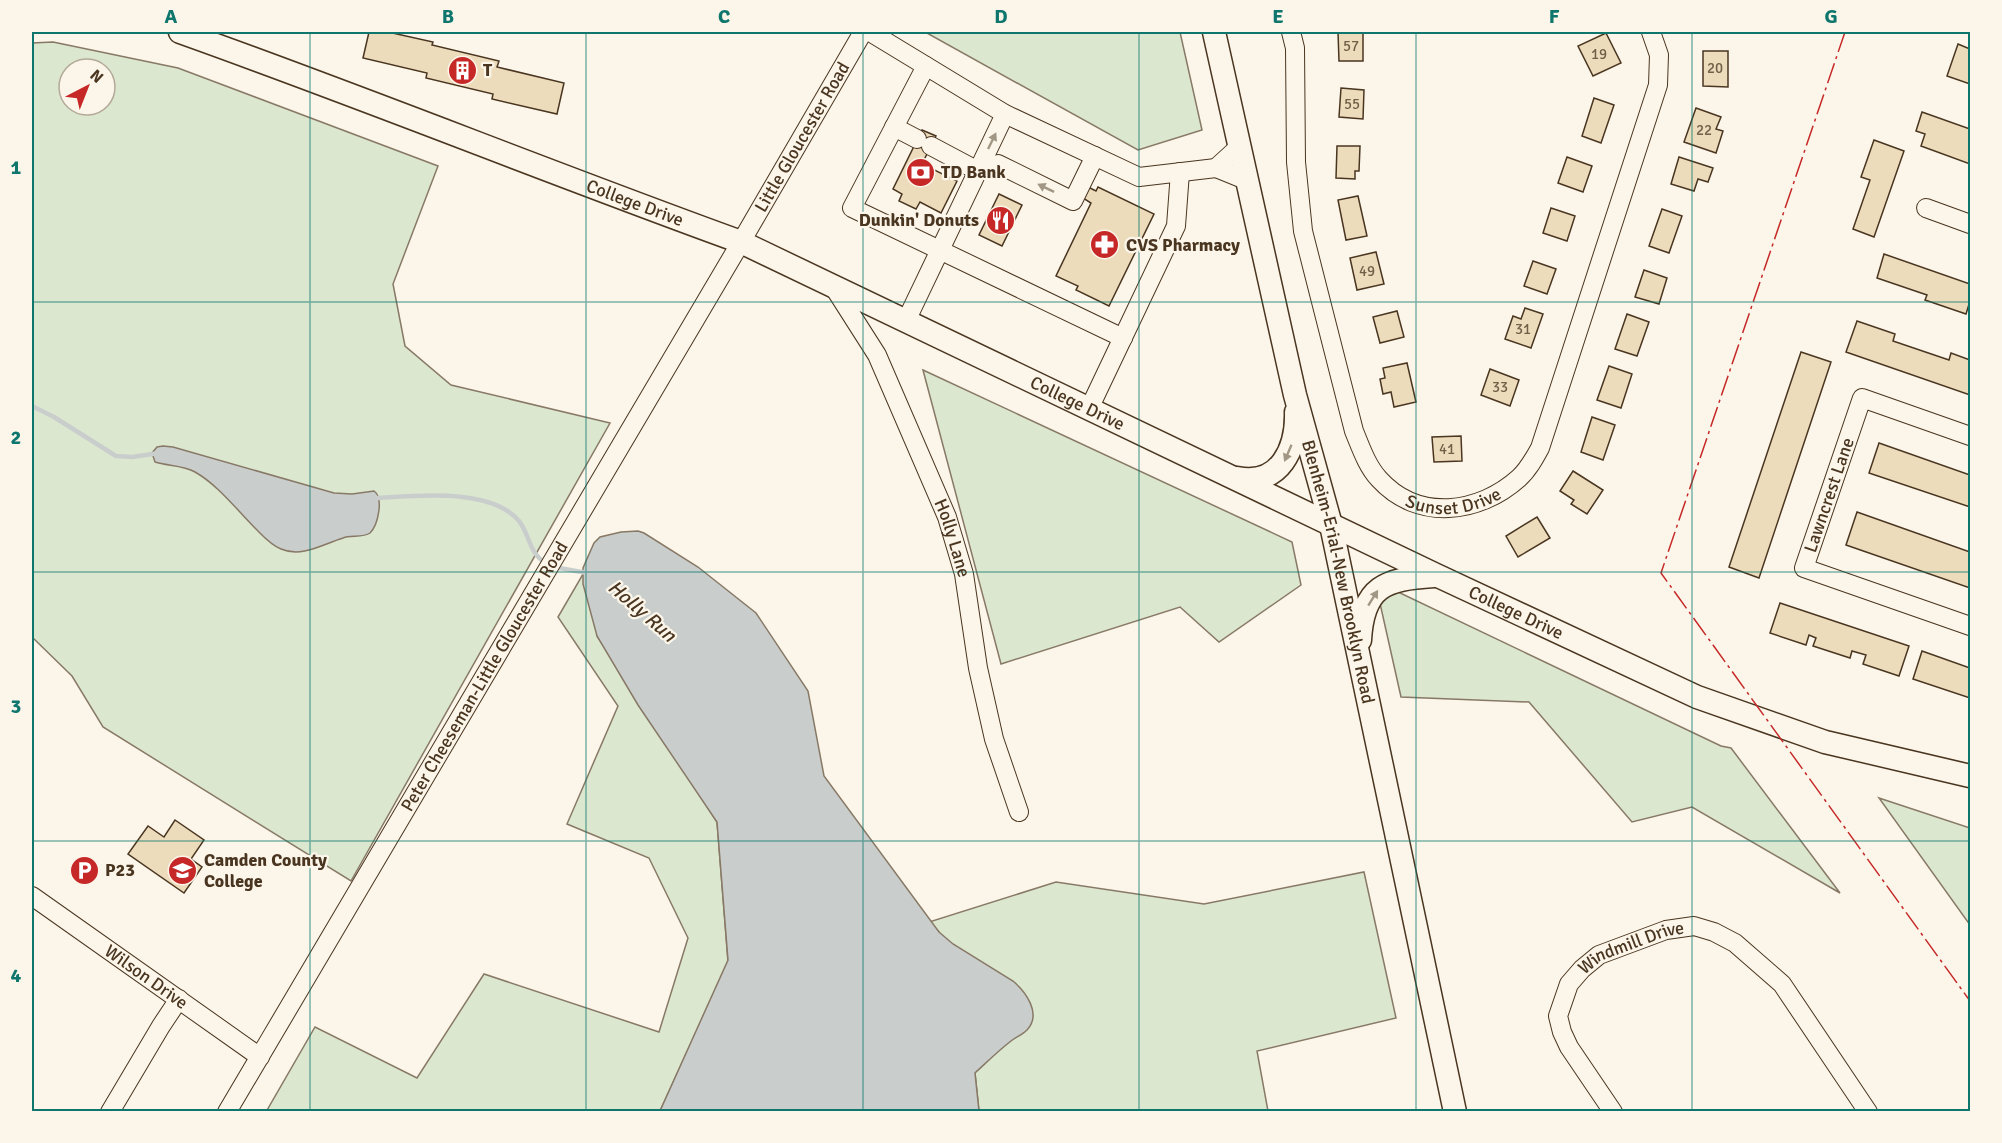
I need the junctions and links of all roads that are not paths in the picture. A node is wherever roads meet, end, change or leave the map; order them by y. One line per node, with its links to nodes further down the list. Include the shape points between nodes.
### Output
1 (180, 32): 18 (main road, College Drive)
2 (842, 32): 6 (street)
3 (1214, 32): 10 (main road, Blenheim-Erial-New Brooklyn Road)
4 (1292, 32): 5 (street, Sunset Drive, via 1296,162 1303,231 1354,431 1367,462 1394,493 1418,506 1449,508 1492,498 1520,477 1540,448 1658,85 1659,55)
5 (1651, 32)
6 (864, 34): 7 (street); 18 (street, Little Gloucester Road)
7 (926, 66): 8 (street); 9 (street)
8 (1005, 114): 11 (street); 13 (street, one-way to 8)
9 (894, 127): 13 (street); 19 (street, via 852,208)
10 (1240, 146): 12 (street); 15 (main road, Blenheim-Erial-New Brooklyn Road)
11 (1095, 156): 13 (street, one-way to 13, via 1073,201 998,164); 14 (street, via 1139,177)
12 (1216, 168): 14 (street); 15 (street)
13 (978, 171): 19 (street)
14 (1180, 172): 22 (street, via 1176,226)
15 (1248, 181): 23 (main road, Blenheim-Erial-New Brooklyn Road)
16 (1926, 208): 17 (street)
17 (1971, 224)
18 (741, 242): 20 (main road, College Drive); 35 (street, Peter Cheeseman-Little Gloucester Road)
19 (940, 250): 21 (street); 22 (street)
20 (833, 286): 21 (main road, College Drive); 32 (street, Holly Lane, via 877,354 947,517 964,574 978,668 994,739)
21 (906, 321): 24 (main road, College Drive)
22 (1123, 338): 24 (street)
23 (1295, 395): 26 (main road, one-way to 26, via 1295,430 1283,464 1272,474 1257,479); 27 (main road, Blenheim-Erial-New Brooklyn Road)
24 (1089, 409): 26 (main road, College Drive)
25 (1971, 436): 29 (street, Lawncrest Lane, via 1862,398 1804,568)
26 (1231, 477): 27 (main road, College Drive)
27 (1331, 525): 28 (main road, College Drive); 30 (main road, Blenheim-Erial-New Brooklyn Road)
28 (1436, 576): 30 (main road, one-way to 28, via 1361,629 1367,607 1378,589 1393,580); 31 (main road, College Drive, via 1696,697 1825,742)
29 (1971, 626)
30 (1362, 675): 38 (main road, Blenheim-Erial-New Brooklyn Road)
31 (1971, 776)
32 (1018, 812)
33 (32, 896): 34 (street, Wilson Drive)
34 (180, 999): 35 (street, Wilson Drive); 36 (street)
35 (260, 1057): 37 (street, Peter Cheeseman-Little Gloucester Road)
36 (110, 1112)
37 (227, 1112)
38 (1455, 1112)
39 (1613, 1112): 40 (street, Windmill Drive, via 1562,1032 1558,1016 1569,984 1599,955 1666,930 1694,926 1735,943 1782,984)
40 (1868, 1112)

